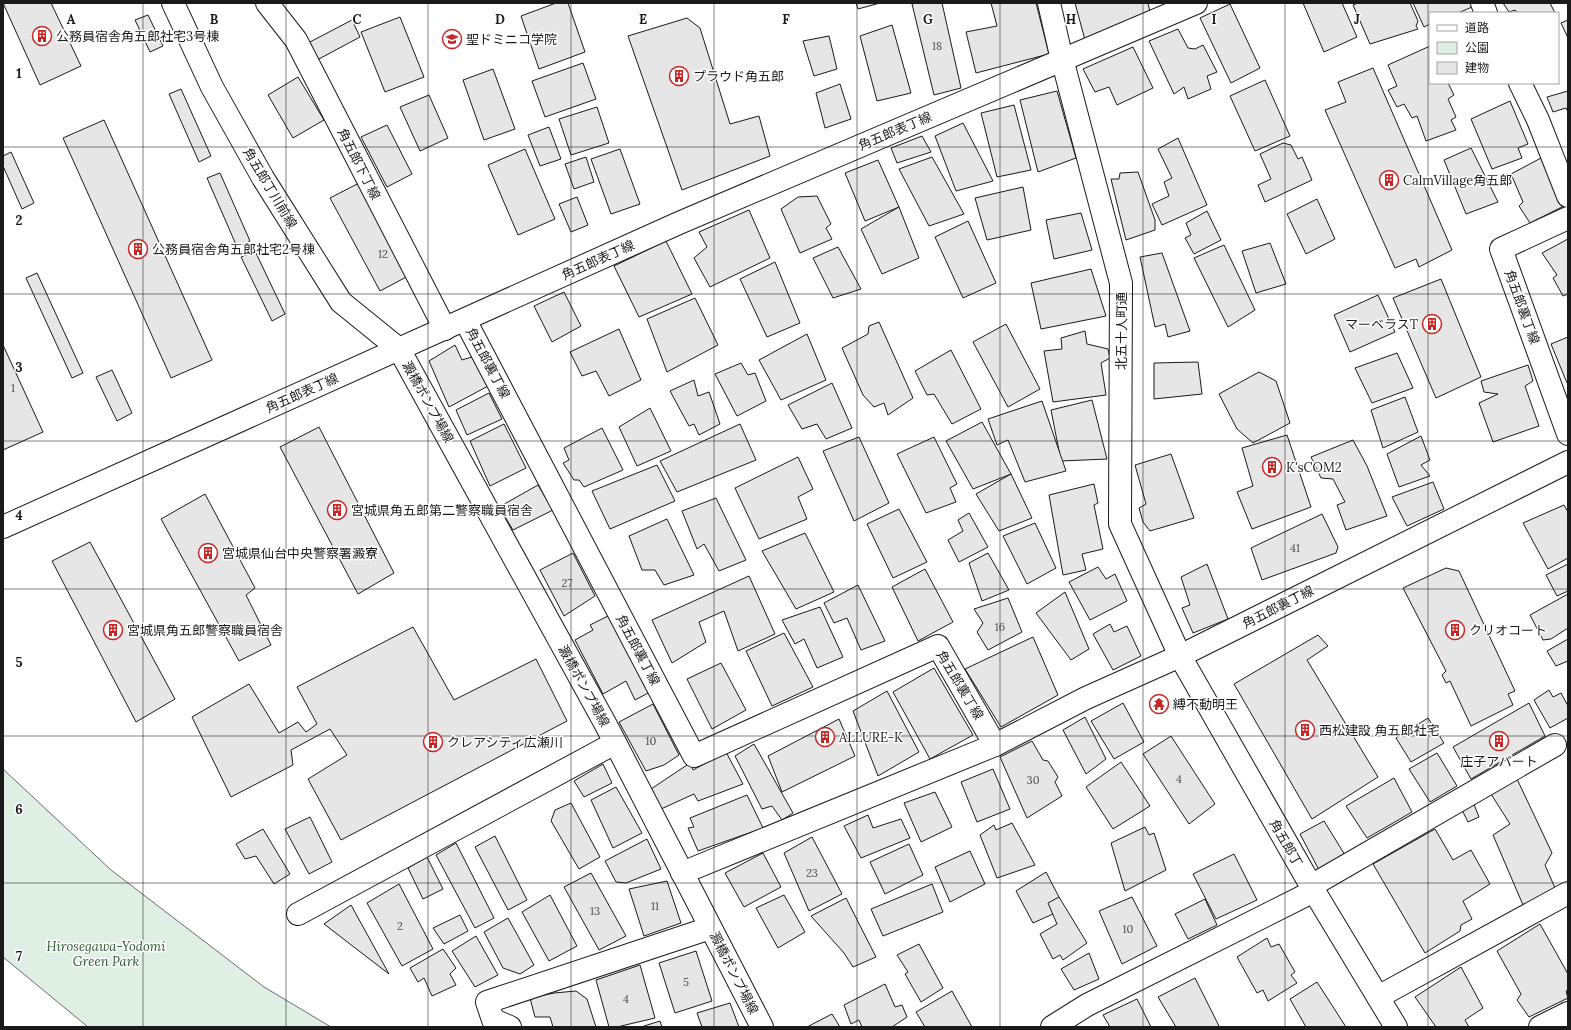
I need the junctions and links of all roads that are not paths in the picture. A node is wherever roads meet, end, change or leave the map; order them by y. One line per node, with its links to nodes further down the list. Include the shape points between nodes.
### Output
1 (173, 3): 11 (street, 角五郎丁川前線, via 212,87 263,178 340,302)
2 (267, 3): 10 (street, 角五郎下丁線, via 296,40)
3 (1049, 3): 5 (street, 北五十人町通)
4 (1196, 3): 5 (street, 角五郎表丁線)
5 (1062, 60): 9 (street, 角五郎表丁線, via 679,223); 15 (street, 北五十人町通, via 1121,283 1120,524)
6 (1520, 84): 7 (street, via 1538,120)
7 (1568, 196)
8 (1568, 218): 12 (street, 角五郎裏丁線, via 1501,250)
9 (465, 320): 10 (street, 角五郎表丁線); 17 (street, 角五郎裏丁線, via 694,756 938,646)
10 (445, 329): 11 (street, 角五郎表丁線)
11 (399, 349): 14 (street, 角五郎表丁線); 16 (street, 澱橋ポンプ場線)
12 (1568, 434)
13 (1568, 462): 15 (street, 角五郎裏丁線)
14 (3, 527)
15 (1180, 656): 17 (street, 角五郎裏丁線, via 1086,698); 20 (street, 角五郎丁)
16 (615, 743): 19 (street, 澱橋ポンプ場線); 22 (street)
17 (995, 745): 19 (street)
18 (1555, 745): 20 (street)
19 (682, 874): 23 (street, 澱橋ポンプ場線)
20 (1312, 889): 24 (street, 角五郎丁); 28 (street, via 1087,1005)
21 (1568, 893): 24 (street)
22 (298, 914)
23 (710, 928): 26 (street, via 487,1002 493,1020); 27 (street, 澱橋ポンプ場線)
24 (1378, 997): 29 (street, 角五郎丁)
25 (1568, 1013): 30 (street)
26 (510, 1027)
27 (762, 1027)
28 (1052, 1027)
29 (1396, 1027)
30 (1540, 1027)

